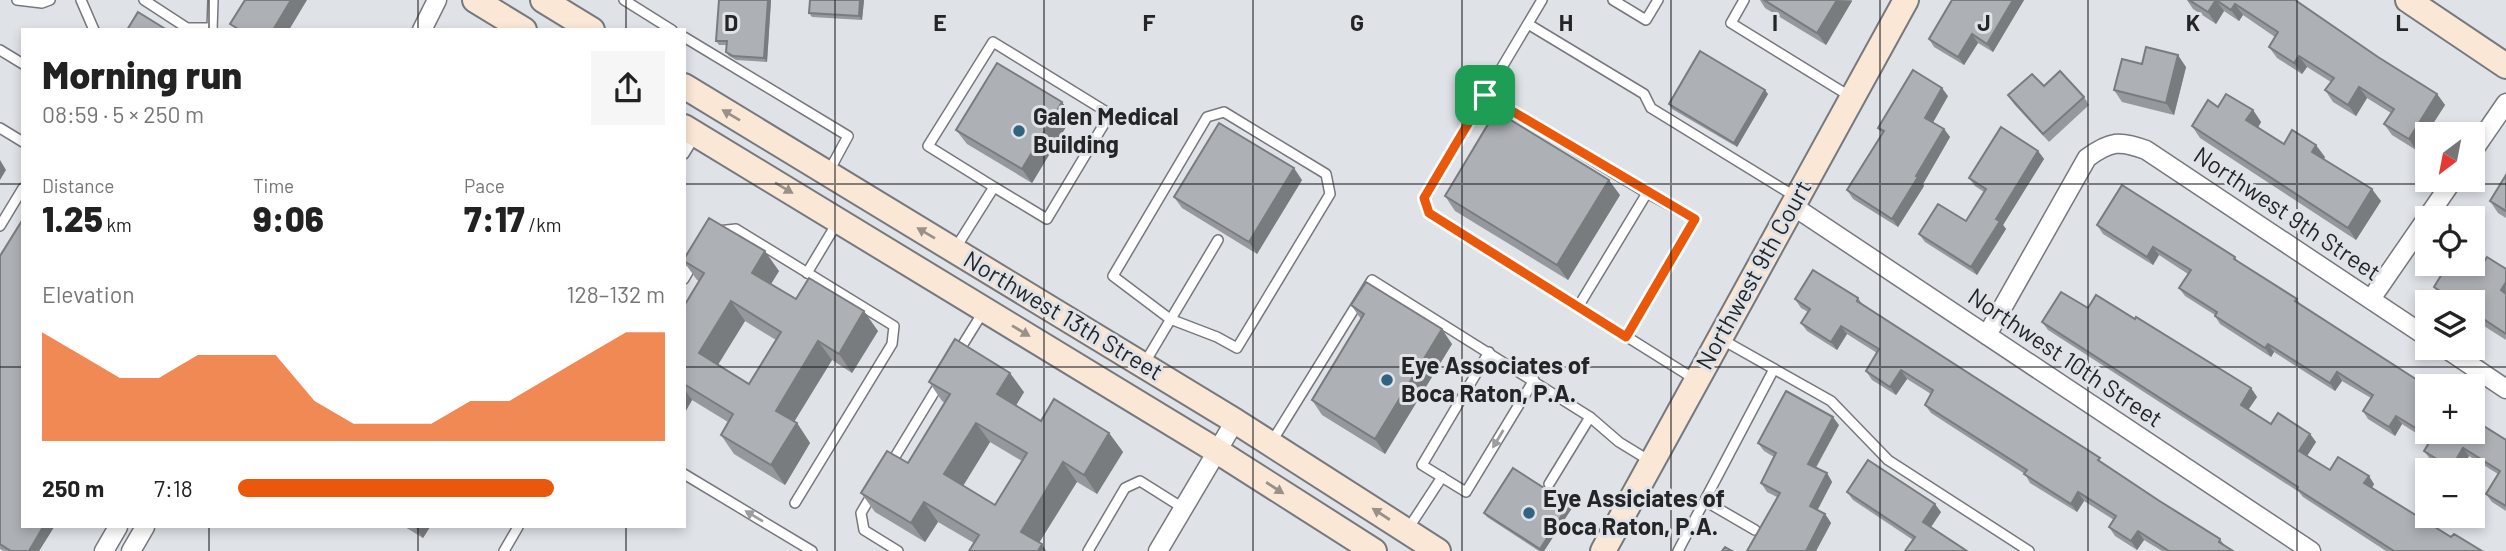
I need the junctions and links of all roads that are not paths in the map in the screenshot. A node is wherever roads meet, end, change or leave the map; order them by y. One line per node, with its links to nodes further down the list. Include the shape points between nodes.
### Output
1 (16, 0): 2 (lane)
2 (50, 0)
3 (81, 0): 17 (lane)
4 (144, 0): 18 (lane, via 187,27)
5 (212, 0): 19 (lane)
6 (438, 0): 20 (street)
7 (475, 0): 21 (street)
8 (543, 0): 22 (street)
9 (624, 0): 23 (lane)
10 (1542, 0): 16 (lane)
11 (1613, 0): 12 (lane, via 1646,20)
12 (1658, 0)
13 (1744, 0): 30 (lane, via 1731,23)
14 (1906, 0): 30 (street, Northwest 9th Court)
15 (2408, 0): 27 (street)
16 (1528, 24): 29 (lane); 41 (lane, via 1644,94 1651,108)
17 (93, 28)
18 (200, 28)
19 (212, 28)
20 (423, 28)
21 (521, 28)
22 (589, 28)
23 (669, 28)
24 (686, 38): 36 (lane, via 848,136)
25 (0, 50): 26 (lane)
26 (21, 63)
27 (2506, 65)
28 (686, 87): 36 (street, Northwest 13th Street, one-way to 28)
29 (1485, 95): 40 (lane); 51 (lane, via 1424,198 1429,213)
30 (1852, 98): 41 (street, Northwest 9th Court)
31 (2506, 103): 33 (street)
32 (0, 128): 35 (lane)
33 (2485, 134)
34 (688, 138): 42 (street, Northwest 13th Street, one-way to 42)
35 (21, 141)
36 (828, 173): 46 (street, Northwest 13th Street, one-way to 36)
37 (994, 187): 37 (lane, via 928,146 993,42 1110,114 1047,219); 46 (lane)
38 (21, 191): 43 (lane)
39 (2445, 192): 50 (street)
40 (1647, 193): 51 (lane); 56 (lane, via 1695,219)
41 (1795, 202): 55 (street, Northwest 10th Street); 57 (street, Northwest 9th Court)
42 (838, 221): 48 (lane); 52 (street, Northwest 13th Street)
43 (0, 226)
44 (712, 231): 48 (lane, via 736,229)
45 (1218, 240): 53 (lane)
46 (954, 250): 60 (street, Northwest 13th Street)
47 (698, 255): 49 (lane)
48 (807, 273): 76 (lane, via 894,327 892,344)
49 (686, 276)
50 (2371, 299): 54 (street, Northwest 9th Street); 55 (street, Northwest 9th Street, via 2146,150 2126,142 2105,145 2087,158)
51 (1578, 307): 56 (lane)
52 (984, 309): 61 (lane); 70 (street, Northwest 13th Street, one-way to 70)
53 (1170, 319): 53 (lane, via 1237,348 1331,194 1326,174 1224,112 1207,117 1114,275); 60 (lane)
54 (2415, 329)
55 (1987, 335): 95 (street, Northwest 10th Street)
56 (1626, 337): 65 (lane)
57 (1720, 338): 62 (lane); 65 (street, Northwest 9th Court)
58 (1489, 352): 64 (lane); 69 (lane, via 1371,280); 73 (lane, via 1422,465)
59 (2463, 360): 66 (street)
60 (1143, 365): 68 (street, Northwest 13th Street)
61 (950, 366)
62 (1774, 369): 75 (lane); 94 (lane, via 1831,401 1888,460)
63 (943, 377): 87 (lane, via 861,513 864,530)
64 (1534, 380): 67 (lane); 73 (lane, one-way to 73, via 1466,492)
65 (1696, 380): 71 (street, Northwest 9th Court)
66 (2506, 389)
67 (1590, 417): 71 (lane); 74 (lane)
68 (1235, 421): 69 (street, Northwest 13th Street); 70 (street)
69 (1270, 443): 82 (street, Northwest 13th Street, one-way to 69)
70 (1217, 451): 77 (street); 90 (street, Northwest 13th Street, one-way to 90)
71 (1652, 462): 92 (street, Northwest 9th Court)
72 (686, 475): 86 (lane, one-way to 72)
73 (1442, 477): 82 (lane)
74 (1549, 484)
75 (1704, 501): 81 (lane); 93 (lane)
76 (795, 503)
77 (1183, 508): 88 (lane, via 1140,481 1125,488); 89 (street)
78 (117, 528): 83 (street)
79 (144, 528): 84 (street)
80 (517, 528): 85 (lane)
81 (1755, 530)
82 (1407, 531): 91 (street, Northwest 13th Street)
83 (104, 551)
84 (131, 551)
85 (504, 551)
86 (812, 551)
87 (898, 551)
88 (1088, 551)
89 (1158, 551)
90 (1374, 551)
91 (1438, 551)
92 (1603, 551)
93 (1678, 551)
94 (2029, 551)
95 (2311, 551)

